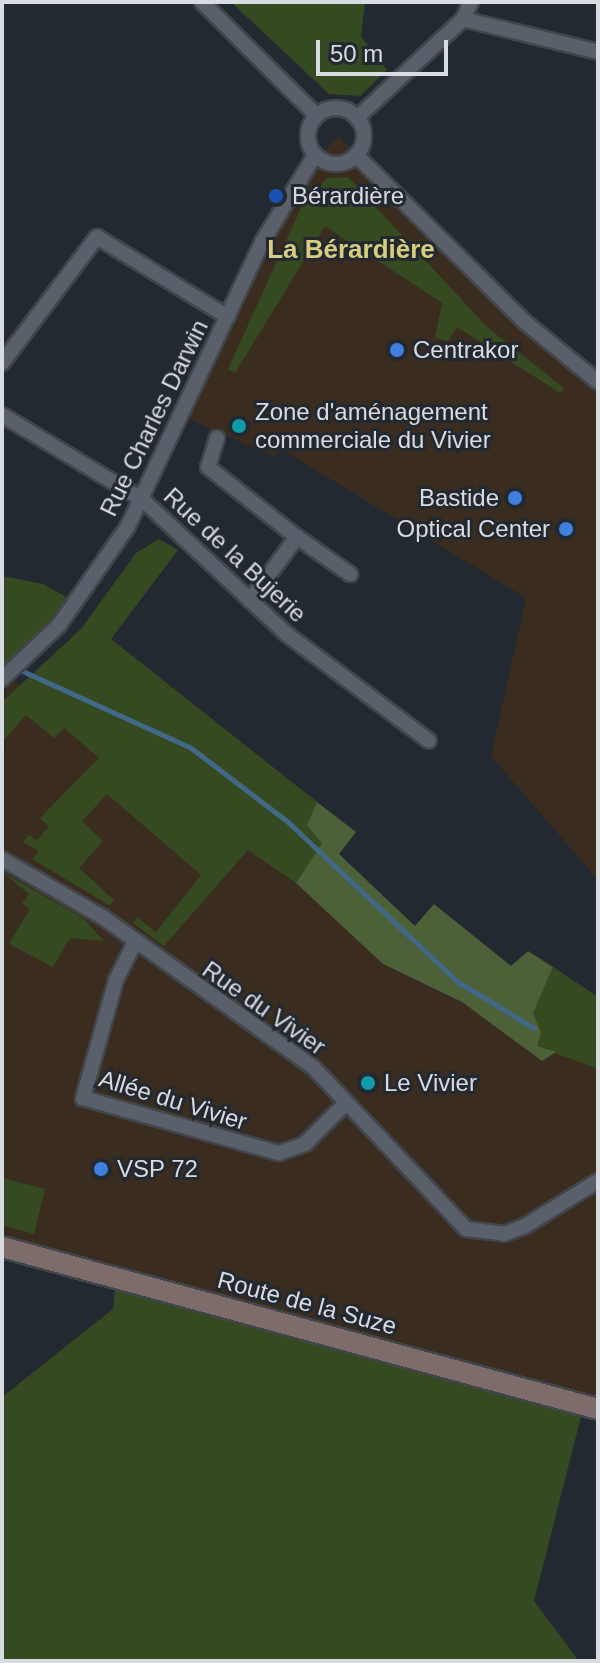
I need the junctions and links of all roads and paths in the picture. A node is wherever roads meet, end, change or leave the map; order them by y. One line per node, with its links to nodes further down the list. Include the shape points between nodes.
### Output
1 (202, 2): 5 (street)
2 (471, 2): 3 (street)
3 (463, 19): 4 (street); 6 (street)
4 (598, 52)
5 (316, 115): 6 (street, via 333,108); 7 (street, via 308,139)
6 (357, 118): 8 (street, via 364,135)
7 (315, 155): 8 (street, via 338,164); 9 (street, Rue Charles Darwin)
8 (356, 155): 11 (street, via 525,322)
9 (228, 317): 10 (street, via 97,237); 14 (street, Rue Charles Darwin)
10 (2, 363)
11 (598, 382)
12 (2, 415): 14 (street, Rue de la Bujerie)
13 (217, 438): 15 (street, via 208,467)
14 (143, 500): 17 (street, Rue de la Bujerie); 18 (street, Rue Charles Darwin, via 84,590 28,657)
15 (297, 537): 16 (street); 17 (street)
16 (350, 574)
17 (250, 600): 19 (street, Rue de la Bujerie, via 340,679)
18 (2, 679)
19 (429, 741)
20 (2, 859): 21 (street, Rue du Vivier)
21 (135, 942): 22 (street, Rue du Vivier, via 314,1068); 22 (street, Allée du Vivier, via 116,980 83,1098 279,1153 305,1144)
22 (346, 1103): 23 (street, Rue du Vivier, via 447,1214 479,1234 525,1226)
23 (598, 1181)
24 (2, 1247): 25 (main road, Route de la Suze)
25 (598, 1409)

